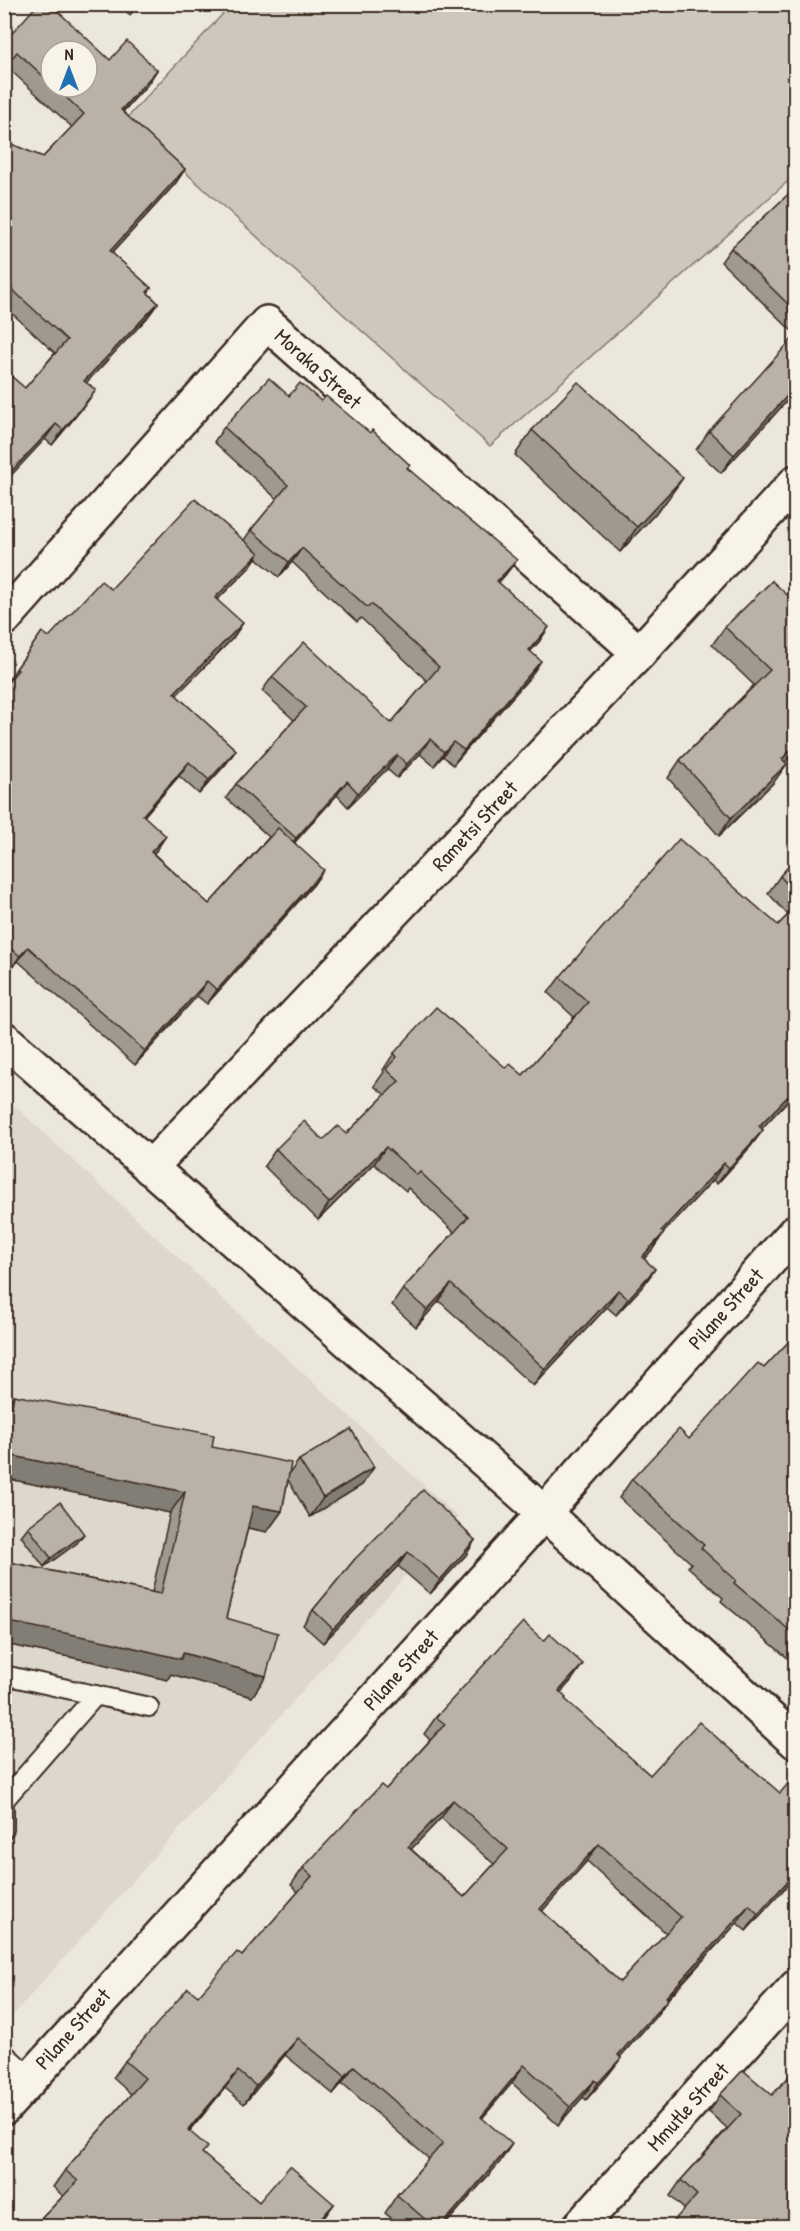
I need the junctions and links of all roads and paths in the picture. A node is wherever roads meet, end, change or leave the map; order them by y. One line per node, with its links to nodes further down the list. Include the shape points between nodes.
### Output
1 (795, 482): 3 (street, Rametsi Street)
2 (4, 619): 3 (street, Moraka Street, via 267,323)
3 (639, 653): 5 (street, Rametsi Street)
4 (4, 1039): 5 (street)
5 (150, 1168): 7 (street)
6 (795, 1231): 7 (street, Pilane Street)
7 (544, 1513): 11 (street); 16 (street, Pilane Street)
8 (4, 1675): 9 (lane)
9 (96, 1695): 10 (lane); 12 (lane)
10 (149, 1707)
11 (795, 1743)
12 (5, 1797): 13 (lane)
13 (4, 1829)
14 (795, 1987): 18 (street, Mmutle Street)
15 (4, 2053): 16 (lane)
16 (30, 2077): 17 (street, Pilane Street)
17 (4, 2108)
18 (580, 2226)

